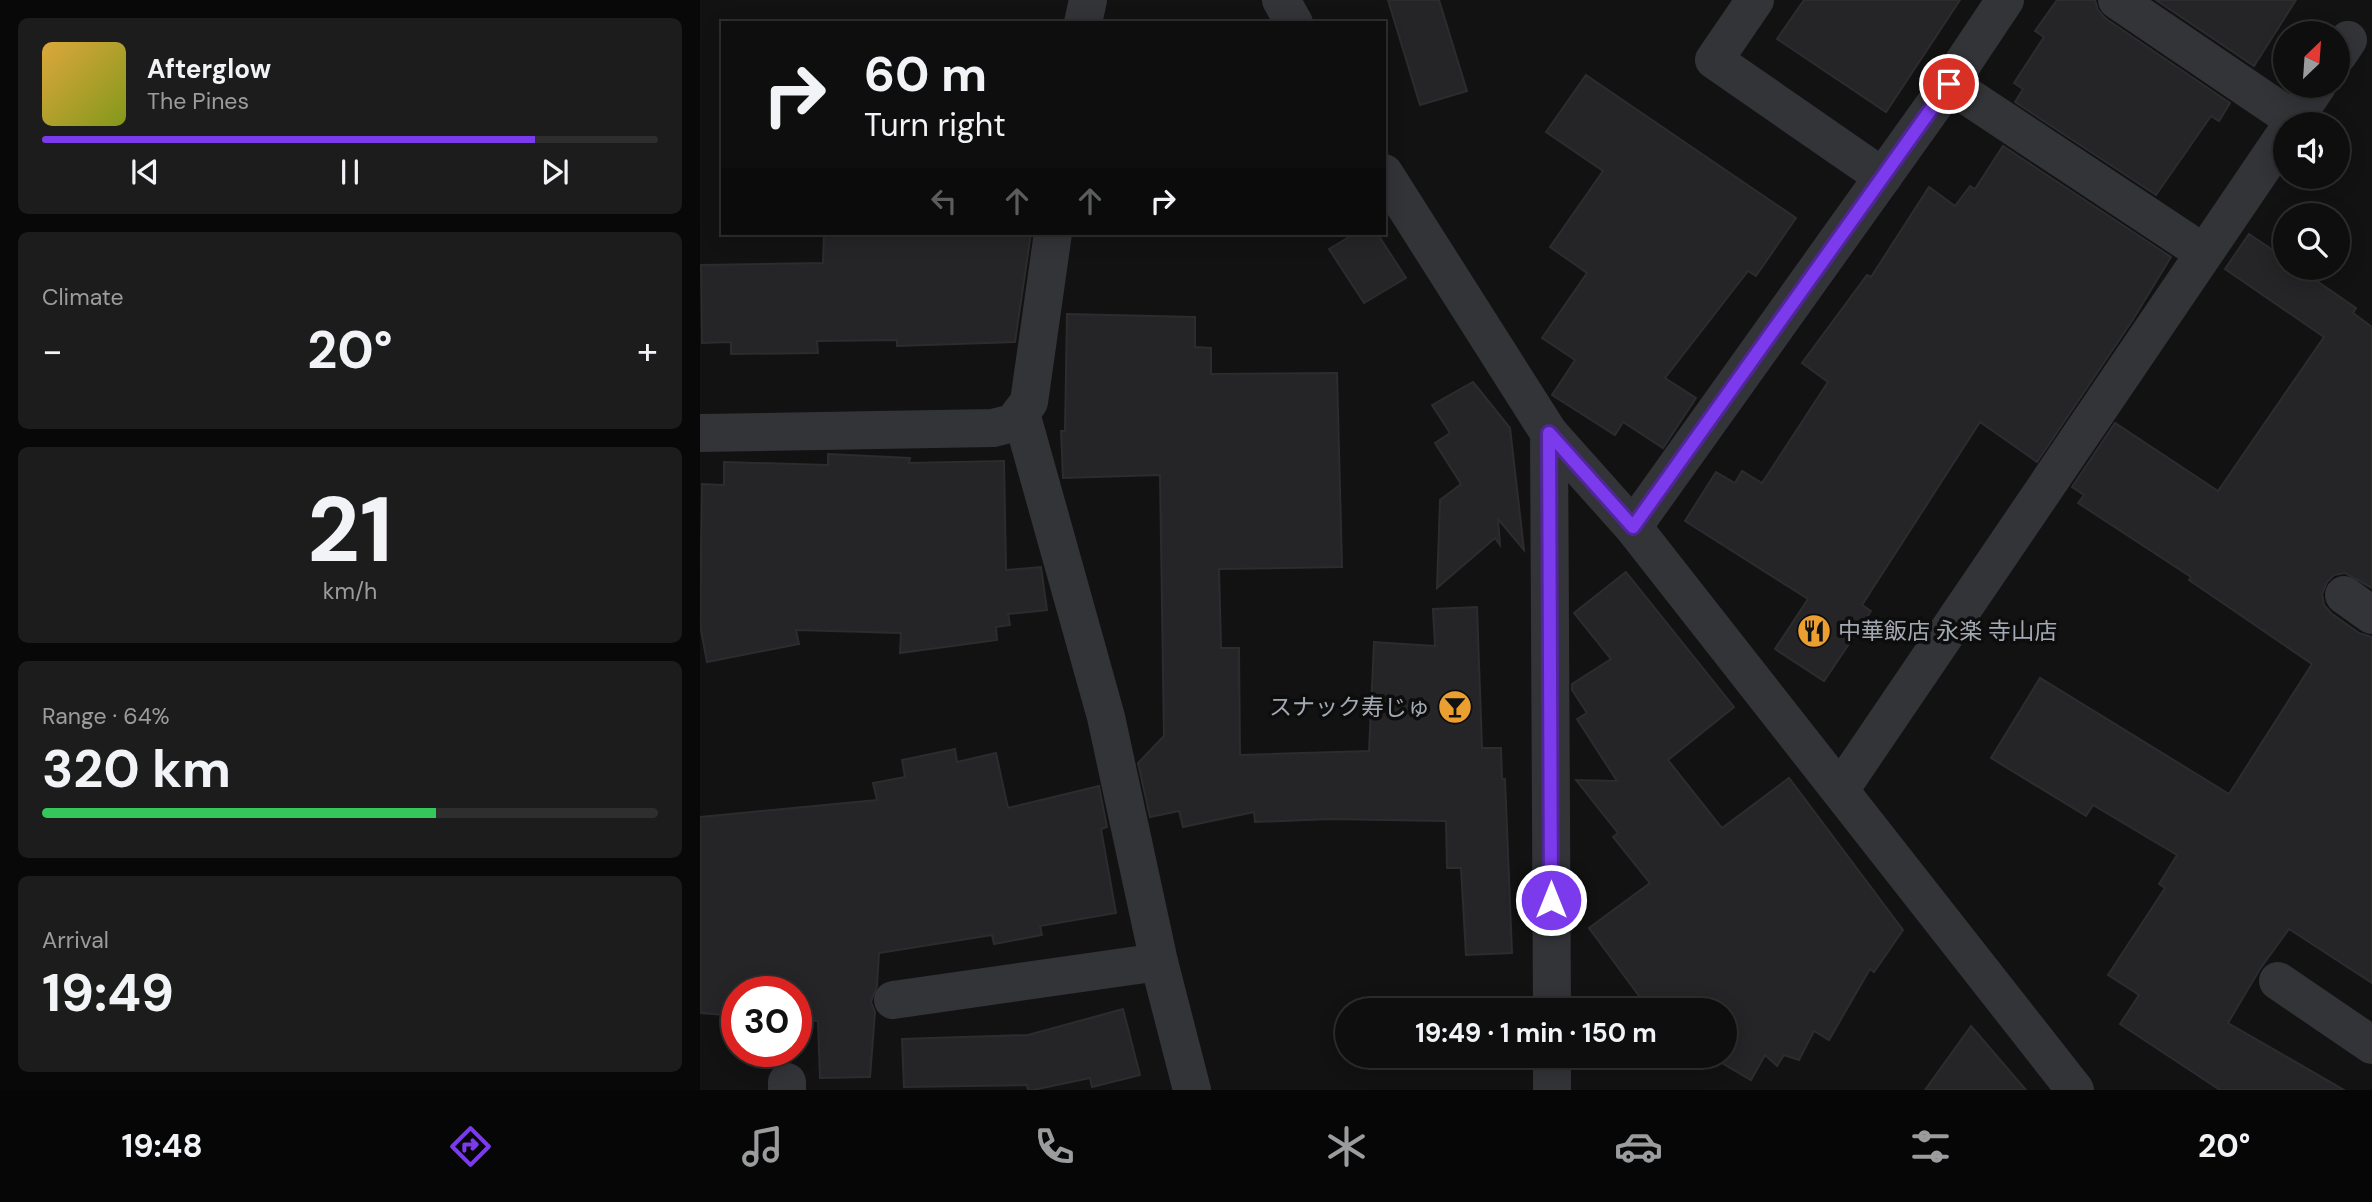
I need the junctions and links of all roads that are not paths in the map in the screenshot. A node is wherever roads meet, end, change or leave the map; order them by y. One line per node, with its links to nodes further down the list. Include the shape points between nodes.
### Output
1 (1088, 0): 6 (street)
2 (1281, 0): 7 (street)
3 (1755, 0): 12 (street, via 1714,60)
4 (2005, 0): 8 (street)
5 (2117, 0): 9 (street)
6 (1083, 21)
7 (1293, 21)
8 (1949, 84): 12 (street); 14 (street)
9 (2273, 114)
10 (2273, 151): 14 (street)
11 (1386, 176): 17 (street)
12 (1883, 177): 18 (street)
13 (1054, 235): 15 (street, via 1029,402)
14 (2204, 253): 19 (street)
15 (1021, 413): 16 (street, via 1013,423 993,428); 20 (street, via 1107,718)
16 (700, 433)
17 (1549, 433): 18 (street); 22 (street)
18 (1633, 527): 19 (street)
19 (1840, 790): 28 (street)
20 (1159, 962): 23 (street); 26 (street)
21 (2278, 981): 24 (street)
22 (1552, 998)
23 (893, 1000)
24 (2372, 1045)
25 (1552, 1068): 27 (street)
26 (1192, 1090)
27 (1552, 1090)
28 (2076, 1090)

